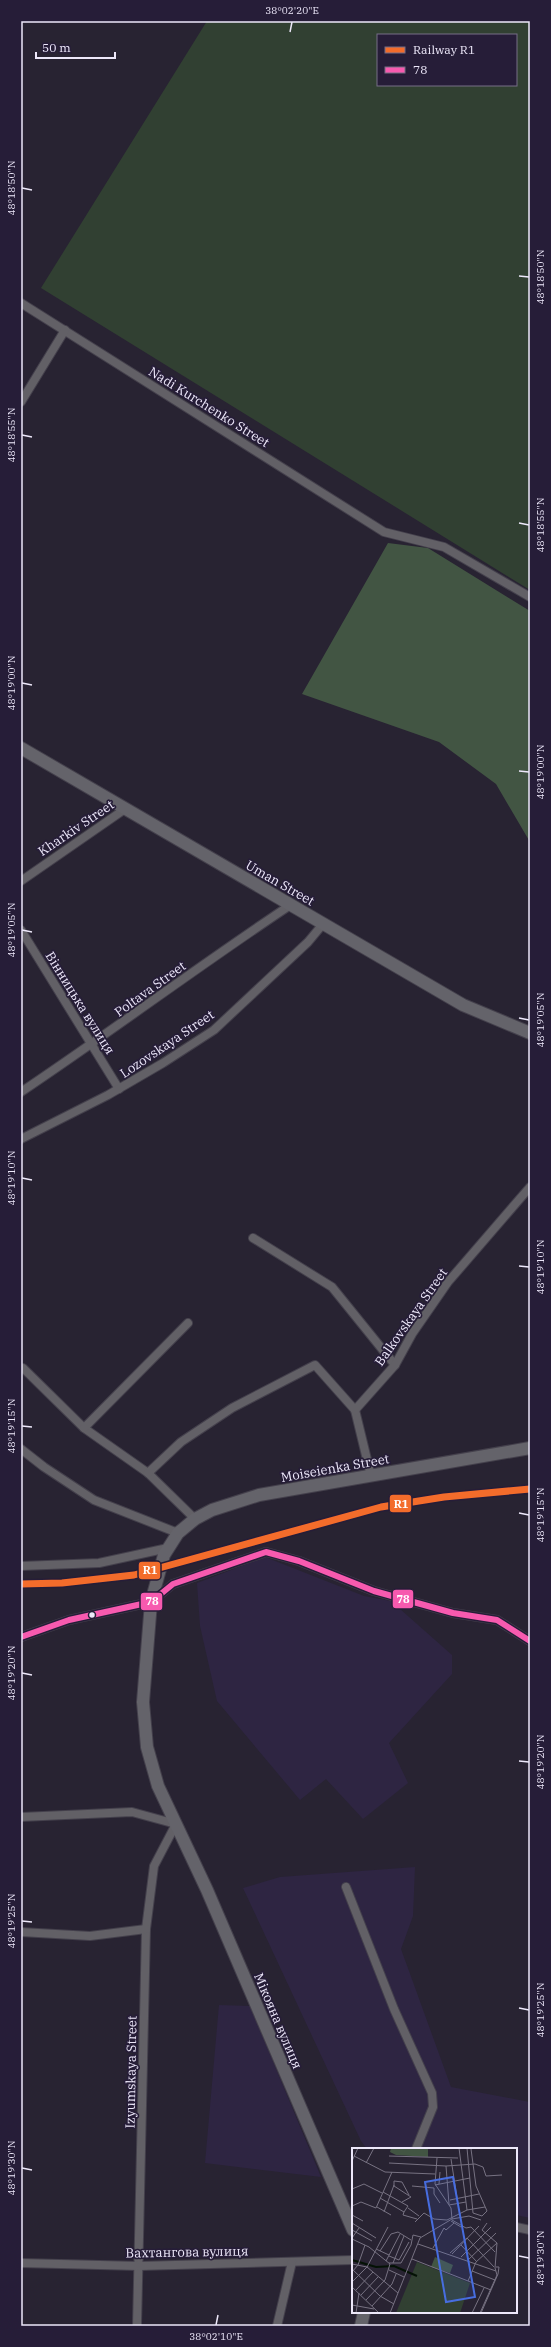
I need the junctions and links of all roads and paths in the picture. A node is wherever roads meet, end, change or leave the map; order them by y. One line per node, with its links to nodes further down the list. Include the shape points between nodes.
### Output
1 (21, 302): 2 (street, Nadi Kurchenko Street)
2 (65, 330): 3 (street); 4 (street, Nadi Kurchenko Street, via 384,532 444,547)
3 (21, 402)
4 (530, 597)
5 (21, 748): 6 (street, Uman Street)
6 (125, 810): 7 (street, Kharkiv Street); 8 (street, Uman Street)
7 (21, 881)
8 (292, 904): 9 (street, Uman Street); 12 (street, Poltava Street)
9 (323, 924): 11 (street, Uman Street, via 462,1005); 13 (street, Lozovskaya Street, via 308,942 214,1030)
10 (21, 930): 12 (street, Вінницька вулиця)
11 (530, 1033)
12 (92, 1045): 13 (street, Вінницька вулиця); 14 (street, Poltava Street)
13 (119, 1089): 15 (street, Lozovskaya Street)
14 (21, 1092)
15 (21, 1140)
16 (530, 1188): 19 (street, Balkovskaya Street, via 448,1282 412,1334)
17 (253, 1238): 19 (street, via 332,1287)
18 (188, 1323): 22 (street)
19 (395, 1365): 21 (street, Balkovskaya Street)
20 (21, 1369): 22 (street, via 23,1368)
21 (355, 1410): 25 (street, via 315,1366 232,1408 181,1442); 26 (street)
22 (84, 1428): 25 (street)
23 (530, 1448): 26 (street, Moiseienka Street)
24 (21, 1449): 28 (street, via 94,1500)
25 (148, 1473): 27 (street)
26 (371, 1476): 27 (street, Moiseienka Street, via 259,1495 232,1502)
27 (195, 1519): 28 (street, Moiseienka Street)
28 (178, 1533): 29 (street, Moiseienka Street)
29 (166, 1552): 30 (street, via 99,1564); 31 (street, Moiseienka Street)
30 (21, 1566)
31 (151, 1602): 32 (street, via 69,1620); 33 (street, via 173,1584 266,1552 298,1561 374,1591 453,1613 497,1620); 35 (street, Мікояна вулиця, via 143,1702 144,1725 156,1779)
32 (21, 1637)
33 (530, 1641)
34 (21, 1817): 35 (street, via 132,1812)
35 (176, 1824): 37 (street, Izyumskaya Street, via 154,1866); 41 (street, Мікояна вулиця, via 207,1890)
36 (346, 1887): 39 (street, via 394,2009 432,2093 433,2107)
37 (146, 1929): 38 (street, via 90,1936); 46 (street, Izyumskaya Street)
38 (21, 1932)
39 (416, 2148)
40 (517, 2227): 42 (street)
41 (352, 2228)
42 (530, 2230)
43 (352, 2260): 44 (street, Вахтангова вулиця)
44 (292, 2262): 46 (street, Вахтангова вулиця); 49 (street)
45 (21, 2263): 46 (street, Вахтангова вулиця)
46 (139, 2266): 48 (street, Izyumskaya Street)
47 (364, 2313): 50 (street)
48 (137, 2326)
49 (277, 2326)
50 (360, 2326)

